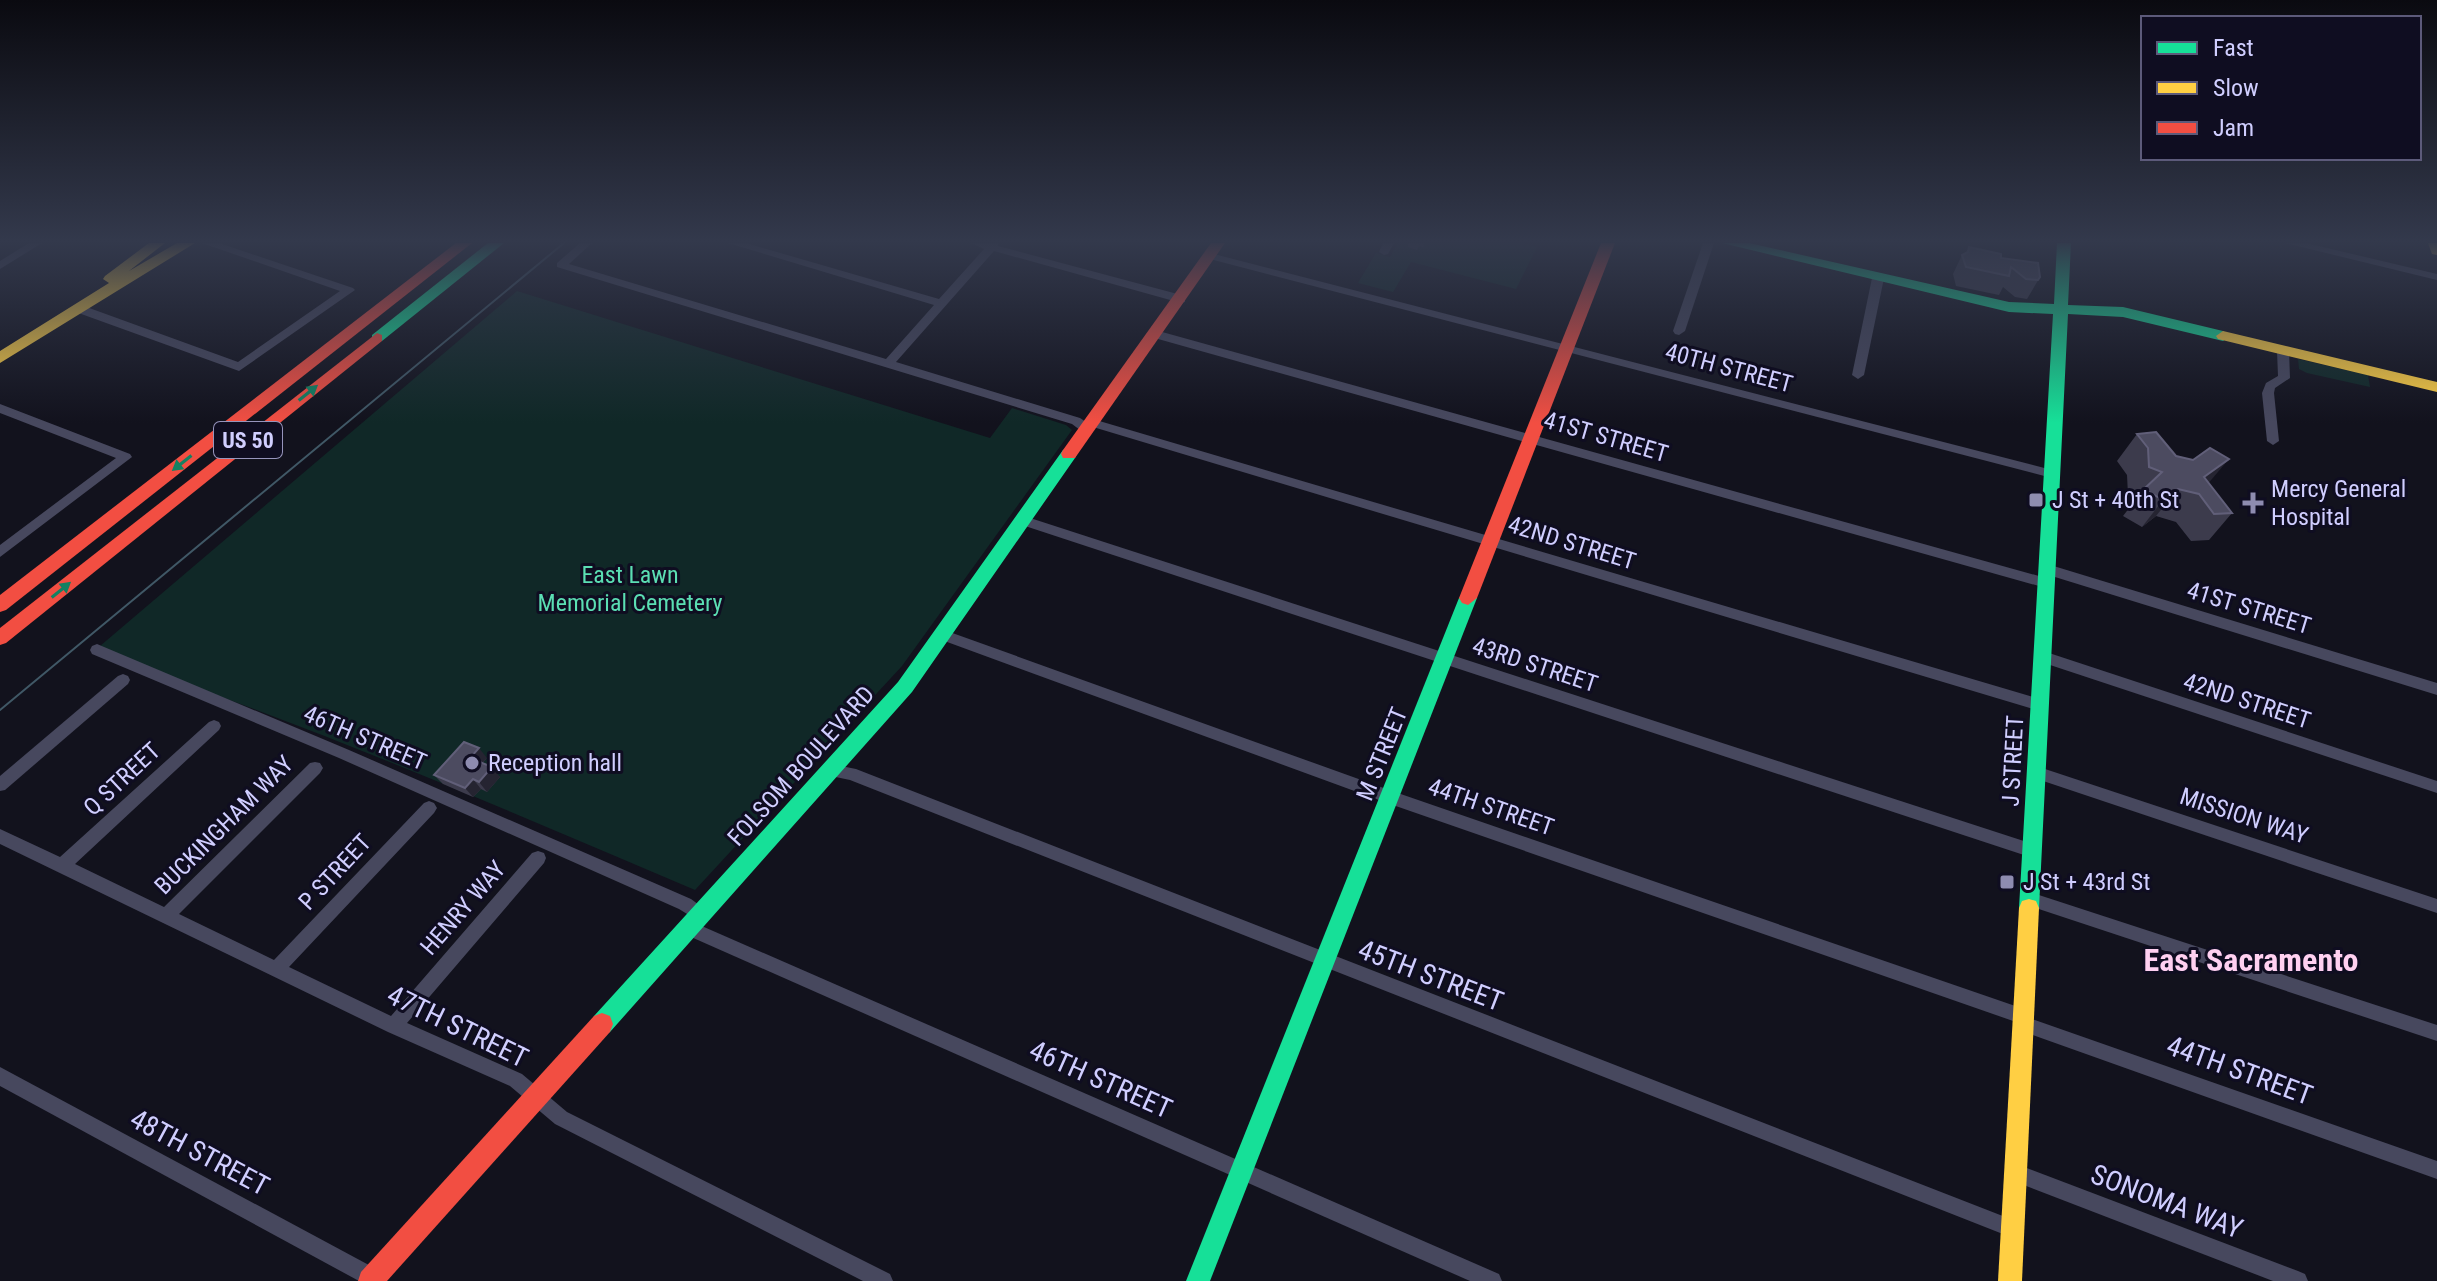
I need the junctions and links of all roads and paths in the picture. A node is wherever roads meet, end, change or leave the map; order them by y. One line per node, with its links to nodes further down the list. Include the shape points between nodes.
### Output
1 (84, 303): 15 (main road)
2 (86, 303): 15 (main road)
3 (331, 303): 15 (street, via 239,367)
4 (388, 303): 34 (main road, US 50, one-way to 34)
5 (422, 303): 36 (main road, US 50, one-way to 5)
6 (686, 303): 22 (street, 42ND STREET)
7 (941, 303): 22 (street)
8 (1178, 303): 18 (main road, FOLSOM BOULEVARD)
9 (1407, 303): 19 (street, 40TH STREET)
10 (1585, 303): 19 (main road, M STREET)
11 (1689, 303): 17 (street)
12 (1873, 303): 23 (street)
13 (1990, 303): 16 (main road)
14 (2061, 303): 16 (main road, J STREET)
15 (77, 308): 21 (main road)
16 (2061, 308): 20 (main road, via 2123,312); 29 (main road, J STREET)
17 (1679, 331)
18 (1155, 334): 26 (main road, FOLSOM BOULEVARD); 27 (street, 41ST STREET)
19 (1568, 349): 27 (main road, M STREET); 29 (street, 40TH STREET)
20 (2283, 351): 24 (main road); 28 (street, via 2284,378 2268,393)
21 (0, 358)
22 (888, 364): 26 (street, 42ND STREET)
23 (1858, 375)
24 (2437, 387)
25 (0, 408): 32 (street, via 126,457)
26 (1090, 426): 30 (main road, FOLSOM BOULEVARD); 31 (street, 42ND STREET)
27 (1532, 440): 31 (main road, M STREET); 33 (street, 41ST STREET)
28 (2273, 441)
29 (2052, 474): 33 (main road, J STREET)
30 (1024, 521): 35 (main road, FOLSOM BOULEVARD); 39 (street, 43RD STREET)
31 (1492, 542): 39 (main road, M STREET); 42 (street, 42ND STREET)
32 (0, 552)
33 (2047, 576): 38 (main road, J STREET); 41 (street, 41ST STREET)
34 (0, 605)
35 (944, 635): 45 (main road, FOLSOM BOULEVARD); 49 (street, 44TH STREET)
36 (0, 638)
37 (97, 650): 58 (street, 46TH STREET, via 685,904)
38 (2043, 657): 42 (main road, J STREET); 48 (street, 42ND STREET)
39 (1445, 661): 49 (main road, M STREET); 52 (street, 43RD STREET)
40 (123, 680): 47 (street)
41 (2437, 689)
42 (2040, 705): 46 (main road, J STREET)
43 (214, 726): 54 (street, Q STREET)
44 (315, 768): 57 (street, BUCKINGHAM WAY)
45 (831, 770): 58 (main road, FOLSOM BOULEVARD); 59 (street, 45TH STREET)
46 (2036, 772): 52 (main road, J STREET); 56 (street, MISSION WAY)
47 (0, 785)
48 (2437, 787)
49 (1390, 797): 59 (main road, M STREET); 61 (street, 44TH STREET)
50 (429, 808): 60 (street, P STREET)
51 (0, 836): 54 (street, 47TH STREET)
52 (2033, 851): 55 (main road, J STREET)
53 (538, 858): 62 (street, HENRY WAY)
54 (62, 866): 57 (street, 47TH STREET)
55 (2030, 899): 61 (main road, J STREET); 63 (street)
56 (2437, 906)
57 (166, 916): 60 (street, 47TH STREET)
58 (694, 921): 65 (main road, FOLSOM BOULEVARD); 67 (street, 46TH STREET)
59 (1325, 962): 67 (main road, M STREET); 69 (street, 45TH STREET)
60 (276, 969): 62 (street, 47TH STREET)
61 (2024, 1020): 66 (street, 44TH STREET); 68 (main road, J STREET)
62 (394, 1026): 65 (street, 47TH STREET, via 516,1080)
63 (2437, 1033)
64 (0, 1076): 70 (street, 48TH STREET)
65 (535, 1098): 70 (main road, FOLSOM BOULEVARD); 71 (street, 47TH STREET, via 561,1118)
66 (2437, 1170)
67 (1242, 1171): 72 (main road, M STREET); 73 (street, 46TH STREET)
68 (2016, 1173): 69 (main road, J STREET); 75 (street, SONOMA WAY)
69 (2013, 1229): 74 (main road, J STREET)
70 (371, 1279)
71 (883, 1281)
72 (1198, 1281)
73 (1492, 1281)
74 (2010, 1281)
75 (2298, 1281)

